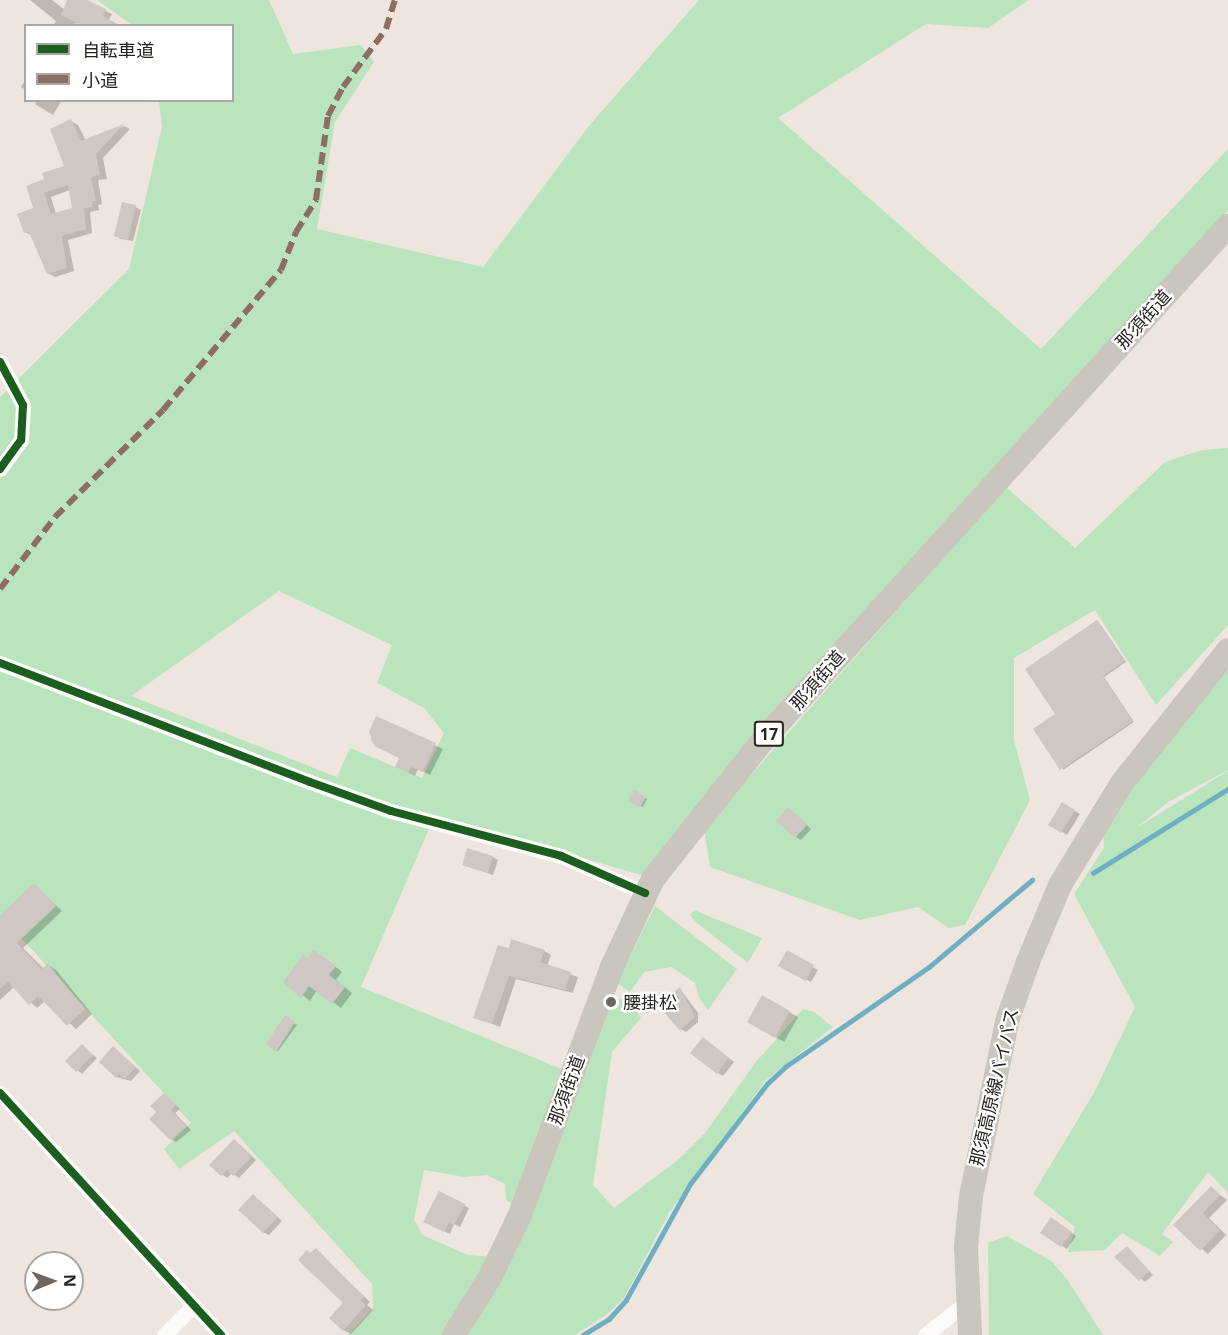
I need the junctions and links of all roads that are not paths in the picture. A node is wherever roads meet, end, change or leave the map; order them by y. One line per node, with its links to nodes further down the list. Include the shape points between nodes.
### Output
1 (1228, 225): 6 (main road, 那須街道 / 17, via 763,740)
2 (0, 362): 3 (street, via 23,405 21,440)
3 (0, 469)
4 (1228, 650): 8 (main road, 那須高原線バイパス, via 1122,783 1060,885 1041,928 1008,1018 982,1130 969,1216)
5 (0, 663): 6 (street, via 391,811 561,856)
6 (645, 893): 12 (main road, 那須街道 / 17, via 611,969 519,1217 490,1277)
7 (0, 1093): 9 (street)
8 (967, 1302): 13 (street); 14 (main road, 那須高原線バイパス)
9 (195, 1305): 10 (street); 11 (street)
10 (164, 1335)
11 (221, 1335)
12 (454, 1335)
13 (925, 1335)
14 (970, 1335)

